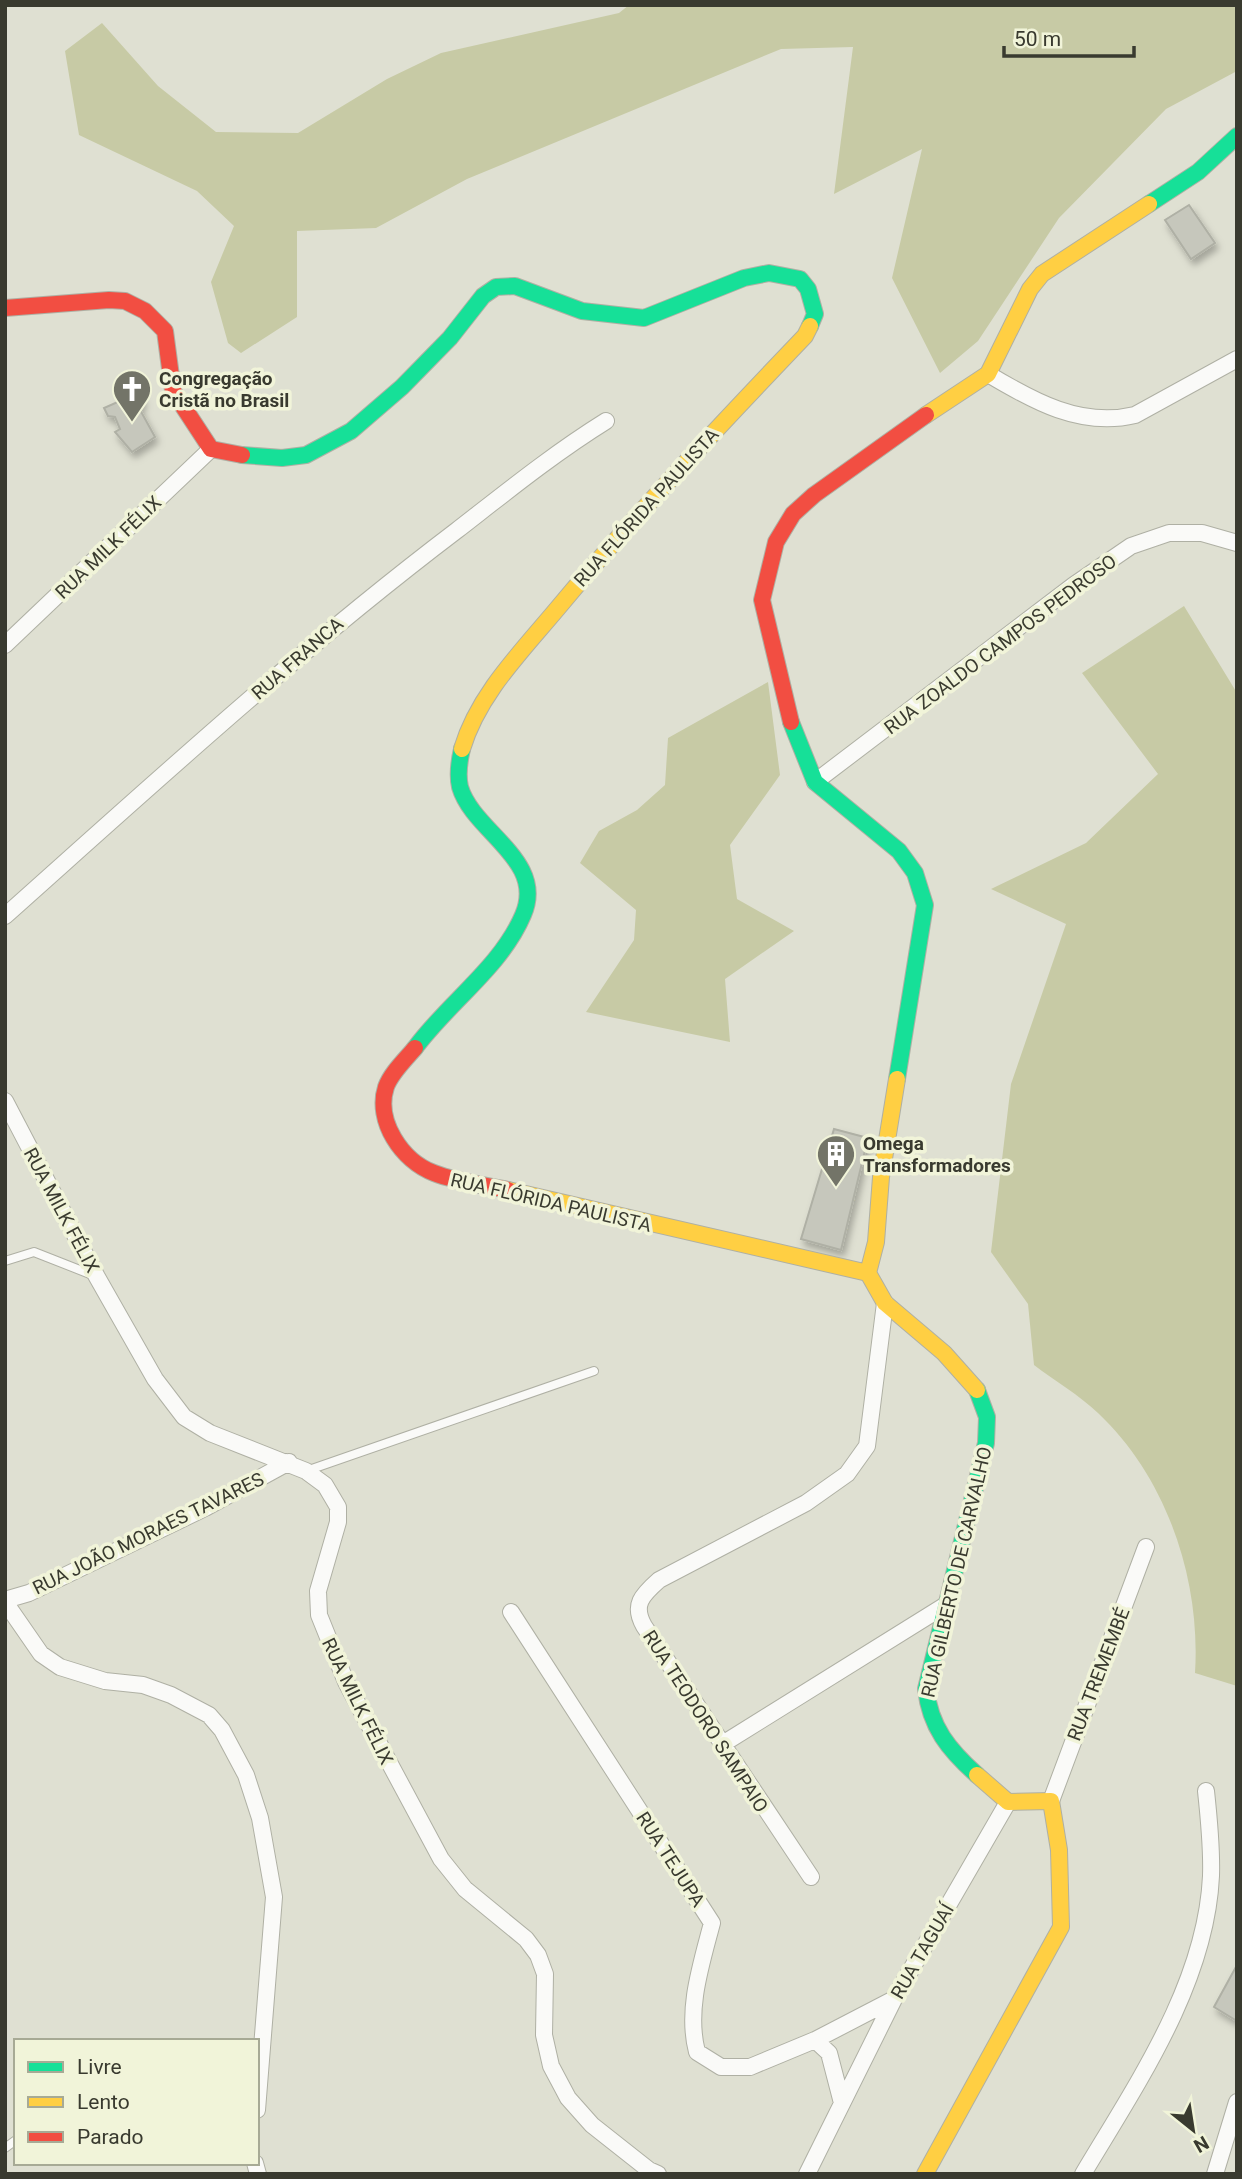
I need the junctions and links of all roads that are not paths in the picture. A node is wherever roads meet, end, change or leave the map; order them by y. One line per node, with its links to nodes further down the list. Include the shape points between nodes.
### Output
1 (1237, 136): 4 (street, via 1198,172 1042,274)
2 (5, 308): 6 (street, via 109,300 145,311 165,331 173,391)
3 (1237, 359): 4 (street, via 1135,415 1116,420 1041,405)
4 (988, 374): 9 (street, via 814,495 793,514 776,542 762,600 788,715)
5 (606, 421): 10 (street, RUA FRANCA, via 570,443 293,659)
6 (211, 449): 8 (street, RUA MILK FÉLIX); 13 (street, RUA FLÓRIDA PAULISTA, via 241,457 290,456 326,446 416,374 496,286 514,286 582,311 644,318 756,275 787,274 808,289 816,314 805,336 690,456 571,592 502,677 474,722 460,753 463,799 514,857 527,886 526,910 510,939 386,1087 384,1109 398,1147 433,1173)
7 (1237, 543): 9 (street, RUA ZOALDO CAMPOS PEDROSO, via 1202,533 1169,533 1131,546)
8 (5, 645)
9 (815, 782): 13 (street, via 899,850 915,873 925,905)
10 (5, 916)
11 (5, 1101): 14 (street, RUA MILK FÉLIX)
12 (5, 1261): 14 (lane, via 34,1252)
13 (868, 1273): 15 (street, RUA GILBERTO DE CARVALHO)
14 (97, 1277): 17 (street, RUA MILK FÉLIX, via 155,1378 184,1418 209,1433)
15 (885, 1303): 21 (street, RUA GILBERTO DE CARVALHO, via 965,1375 979,1393 987,1417 986,1443); 23 (street, RUA TEODORO SAMPAIO, via 867,1446 847,1474 806,1503 659,1580 637,1605 644,1626)
16 (594, 1371): 18 (lane)
17 (289, 1462): 18 (street, RUA MILK FÉLIX); 20 (street, RUA JOÃO MORAES TAVARES, via 205,1508)
18 (306, 1471): 33 (street, RUA MILK FÉLIX, via 325,1485 338,1507 318,1591 319,1615 346,1682 441,1859 465,1889 526,1939 538,1955 545,1974 544,2035 551,2066 568,2098 592,2125)
19 (1146, 1547): 25 (street, RUA TREMEMBÉ)
20 (5, 1601): 30 (street, via 41,1654 60,1667 105,1681 152,1688 209,1715 246,1775 260,1818 274,1897)
21 (949, 1603): 23 (street); 26 (street, RUA GILBERTO DE CARVALHO, via 926,1689 926,1710 933,1729)
22 (511, 1612): 29 (street, RUA TEJUPA, via 712,1923 693,2011 691,2030 698,2052 721,2067 750,2067)
23 (721, 1745): 27 (street, RUA TEODORO SAMPAIO)
24 (1206, 1791): 36 (street, via 1211,1879 1191,1966 1160,2045)
25 (1051, 1801): 26 (street); 35 (street, via 1059,1850 1061,1927)
26 (1008, 1802): 28 (street, RUA TAGUAÍ)
27 (811, 1877)
28 (894, 1999): 29 (street, RUA TEJUPA); 32 (street, RUA TAGUAÍ)
29 (815, 2040): 32 (street, via 830,2053)
30 (259, 2085)
31 (1237, 2102): 37 (street)
32 (842, 2103): 34 (street)
33 (658, 2174)
34 (807, 2174)
35 (925, 2174)
36 (1083, 2174)
37 (1215, 2174)

